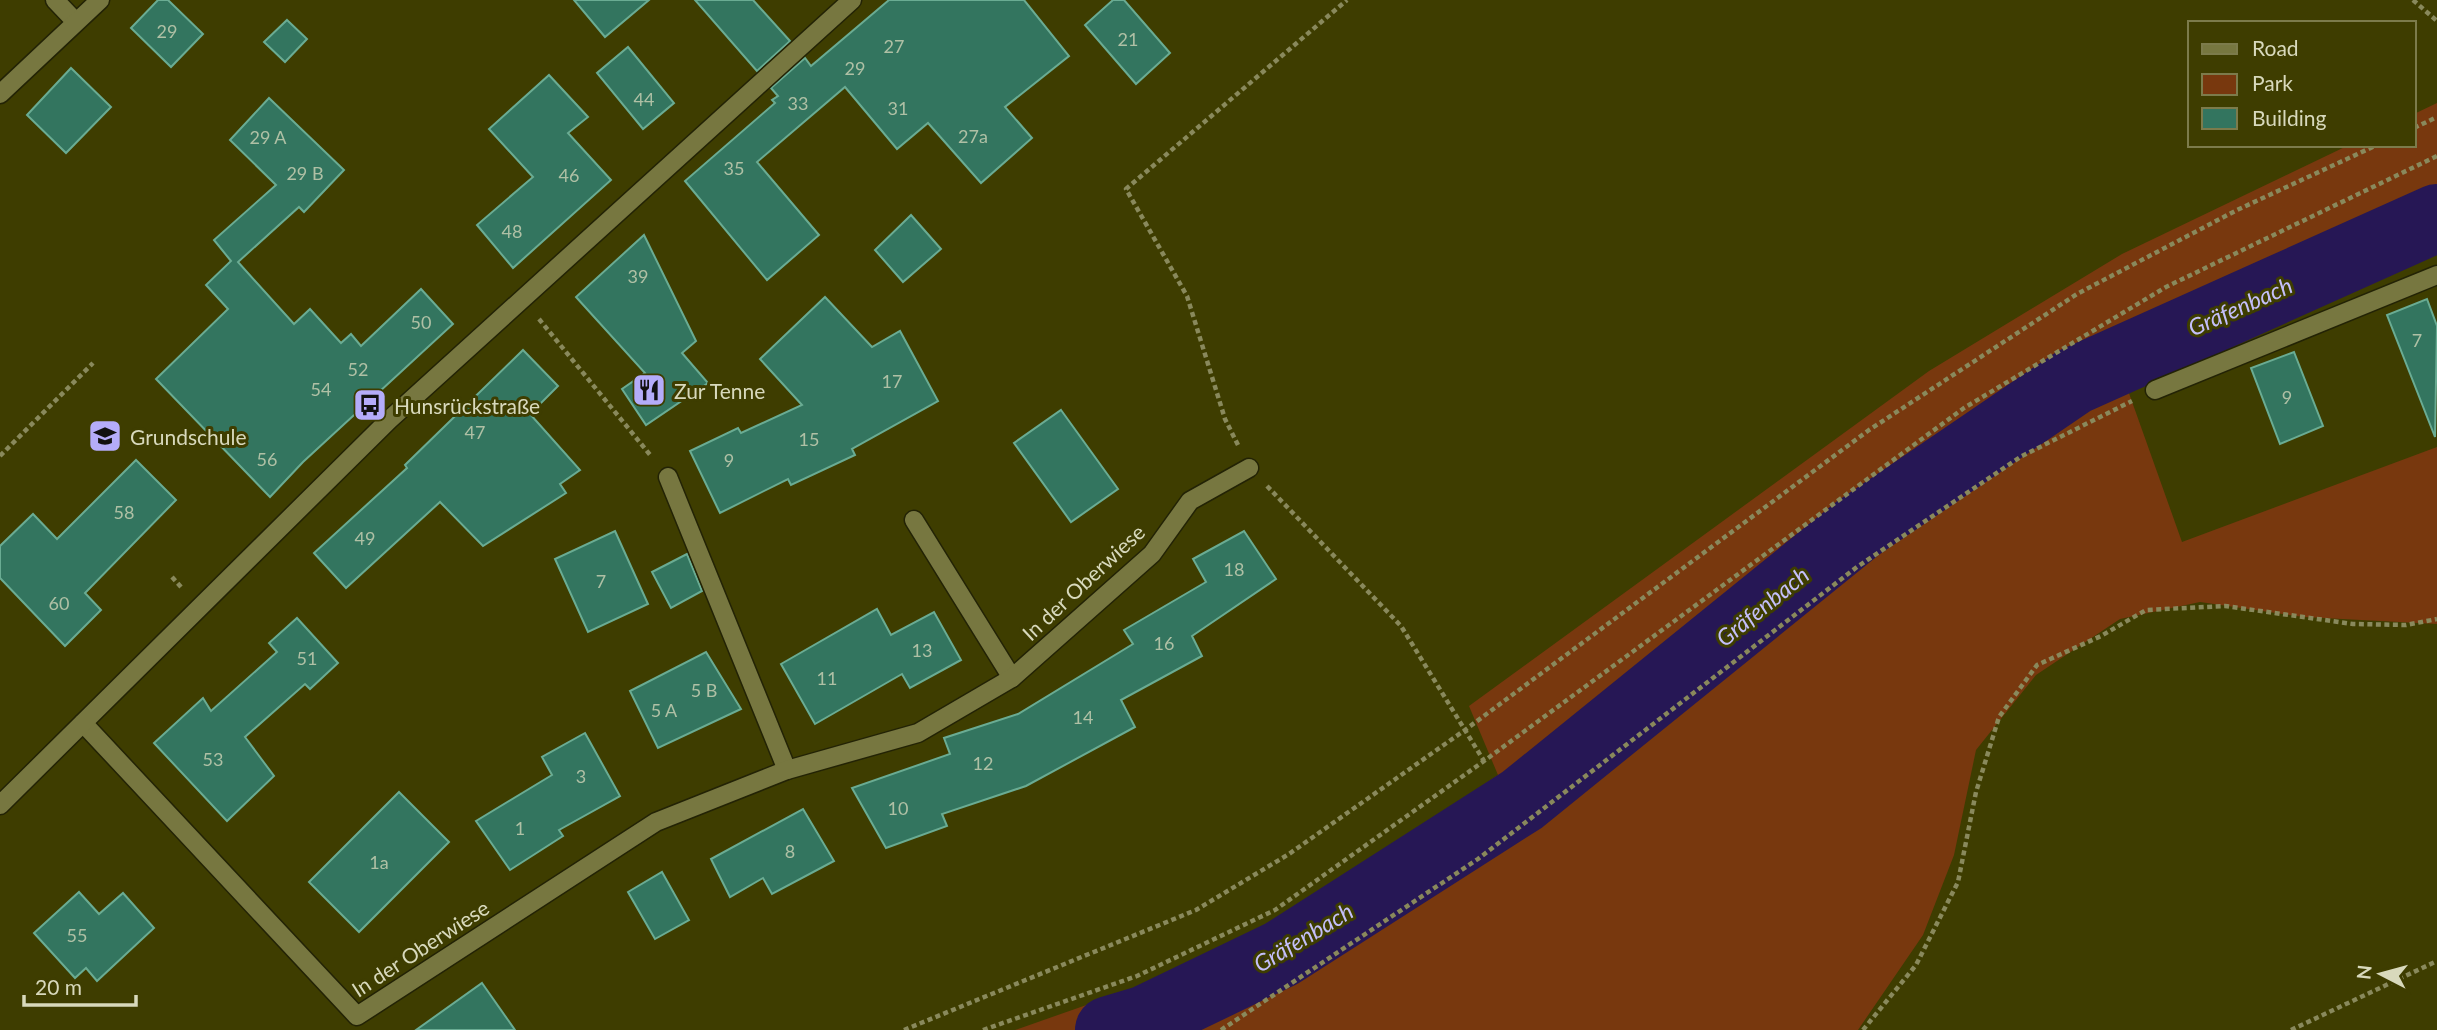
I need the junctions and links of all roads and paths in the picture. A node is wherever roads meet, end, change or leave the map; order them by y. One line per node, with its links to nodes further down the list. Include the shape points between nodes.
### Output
1 (55, 0): 6 (street)
2 (100, 0): 6 (street)
3 (852, 0): 14 (street)
4 (1347, 0): 18 (path, via 1126,189 1187,296 1225,419)
5 (2413, 0): 7 (path)
6 (75, 20): 8 (street)
7 (2437, 21)
8 (0, 94)
9 (2437, 117): 10 (path)
10 (2416, 127)
11 (2373, 147): 24 (path, via 2237,210 2077,294 1869,430)
12 (2437, 156): 25 (path, via 2166,287 1964,408)
13 (2437, 275): 16 (street)
14 (523, 299): 19 (path); 23 (street, via 390,420)
15 (93, 363): 17 (path)
16 (2155, 390): 31 (path, via 2022,456 1857,568 1478,859)
17 (0, 456)
18 (1249, 468): 22 (street, In der Oberwiese, via 1190,501 1152,554); 24 (path, via 1401,626)
19 (668, 477): 26 (street)
20 (914, 520): 22 (street, In der Oberwiese)
21 (2437, 620): 32 (path, via 2406,625 2353,624 2225,606 2146,610 2037,665 1999,717 1976,792 1958,882 1916,965)
22 (1012, 678): 26 (street, In der Oberwiese, via 918,733)
23 (83, 723): 26 (street, In der Oberwiese, via 357,1016 656,822); 27 (street)
24 (1465, 730): 25 (path); 29 (path, via 1289,854 1196,910)
25 (1484, 761): 30 (path, via 1275,910 1137,976)
26 (787, 770)
27 (0, 805)
28 (2437, 961): 33 (path)
29 (904, 1030)
30 (983, 1030)
31 (1221, 1030)
32 (1863, 1030)
33 (2291, 1030)

